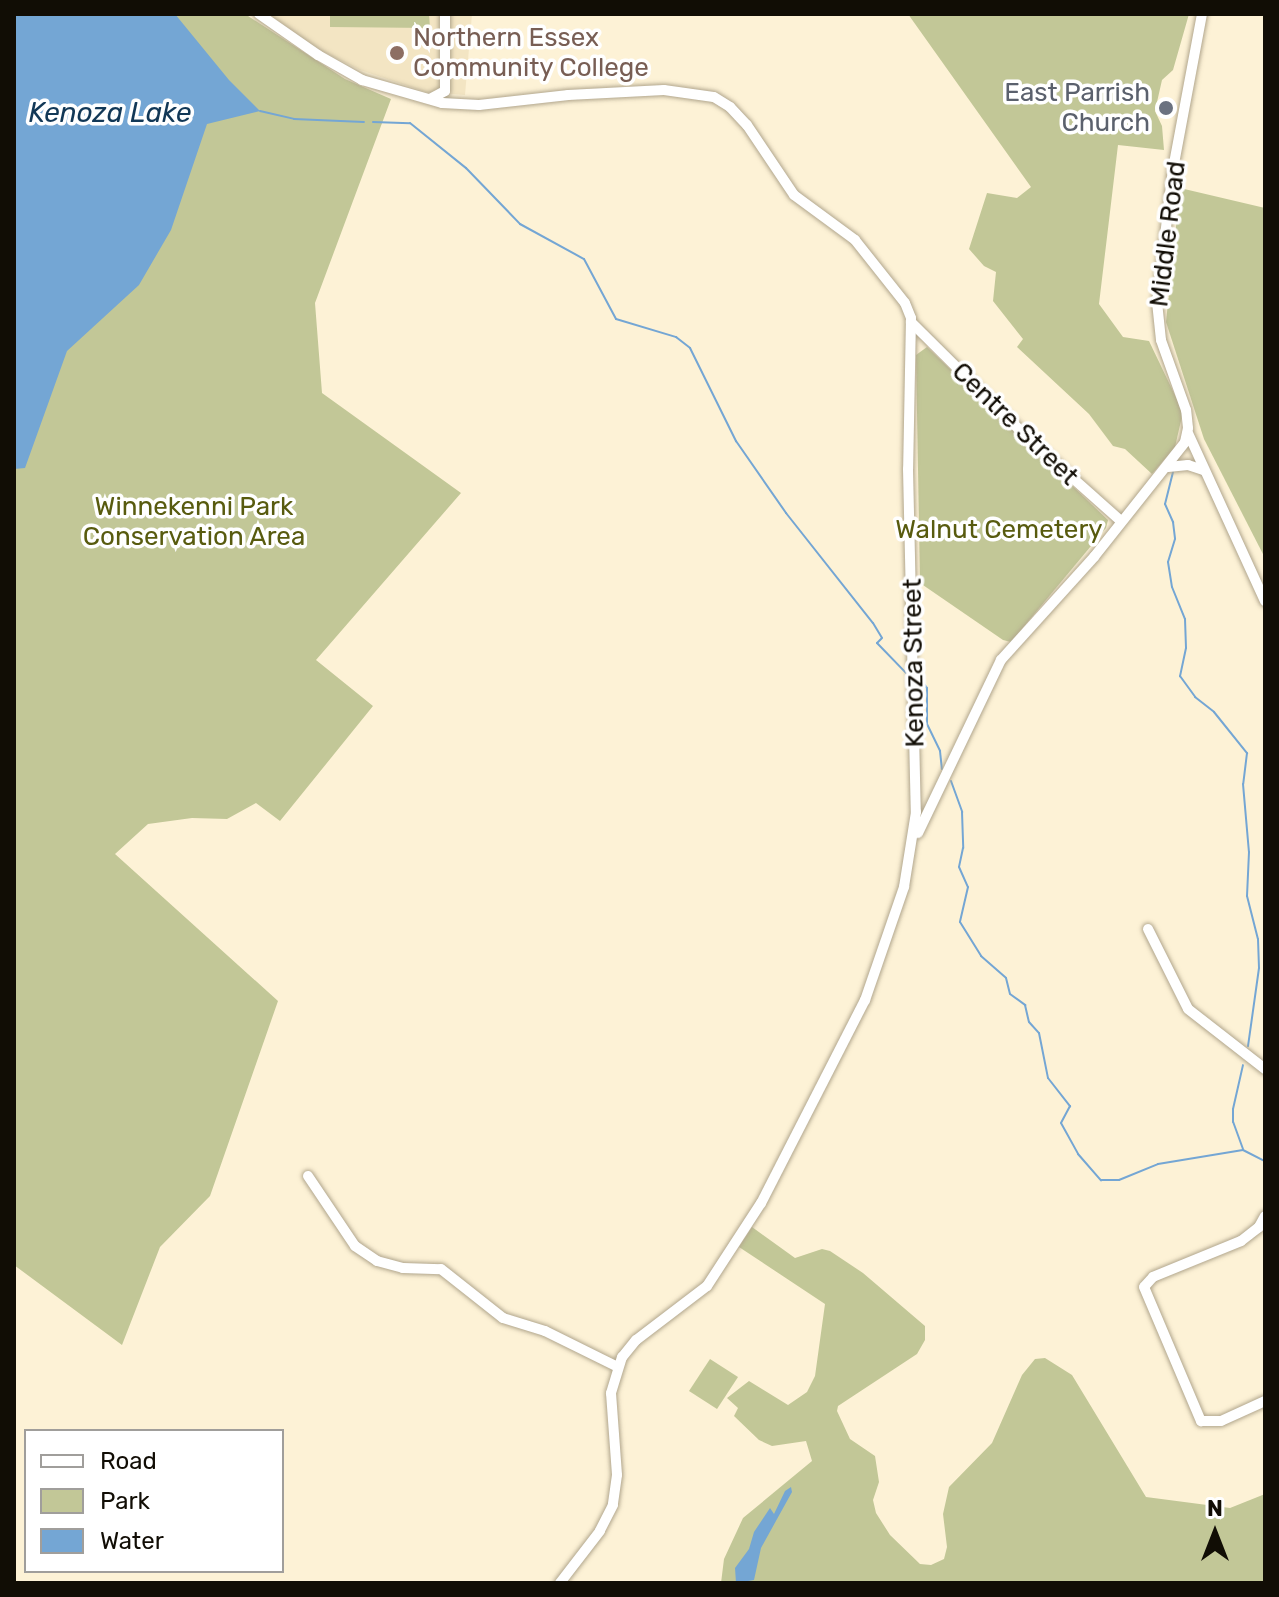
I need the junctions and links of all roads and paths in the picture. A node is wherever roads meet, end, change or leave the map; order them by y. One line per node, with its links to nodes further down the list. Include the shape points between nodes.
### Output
1 (259, 14): 4 (street, Kenoza Street, via 337,67)
2 (445, 14): 4 (street, via 445,91)
3 (1202, 14): 6 (street, Middle Road, via 1173,169 1157,303 1158,329 1186,410)
4 (428, 100): 5 (street, Kenoza Street, via 479,105 664,90 714,97 747,125 794,195 855,240 905,303)
5 (911, 322): 9 (street, Centre Street, via 1038,448); 11 (street, Kenoza Street)
6 (1188, 433): 7 (street); 8 (street, Middle Road)
7 (1168, 467): 8 (street); 9 (street)
8 (1203, 470): 10 (street, Middle Road)
9 (1121, 521): 11 (street, via 1001,660)
10 (1265, 601)
11 (913, 842): 17 (street, Kenoza Street, via 872,984 761,1203 707,1286 636,1340)
12 (1148, 929): 13 (street, via 1188,1009)
13 (1265, 1069)
14 (308, 1176): 17 (street, via 355,1246 377,1261 441,1269 503,1318 545,1331)
15 (1265, 1216): 16 (street)
16 (1260, 1233): 18 (street, via 1153,1277 1144,1291 1201,1421 1221,1421)
17 (618, 1367): 19 (street, Kenoza Street, via 611,1401 617,1475 613,1505)
18 (1265, 1401)
19 (560, 1583)

